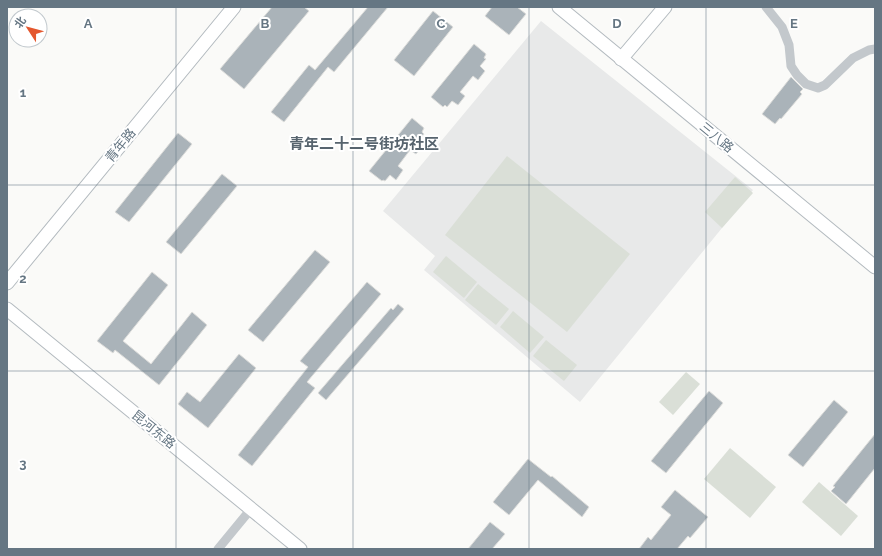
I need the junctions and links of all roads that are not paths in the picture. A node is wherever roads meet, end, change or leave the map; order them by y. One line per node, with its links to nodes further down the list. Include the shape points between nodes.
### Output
1 (234, 7): 8 (main road, 青年路)
2 (559, 7): 6 (main road, 三八路)
3 (665, 7): 6 (main road)
4 (766, 7): 5 (street, via 782,27 789,45 791,66 806,84 818,88 825,85 852,58)
5 (875, 49)
6 (622, 59): 7 (main road, 三八路)
7 (875, 267)
8 (7, 283)
9 (7, 309): 10 (main road, 昆河东路)
10 (251, 508): 11 (street); 12 (main road, 昆河东路)
11 (218, 549)
12 (300, 549)

